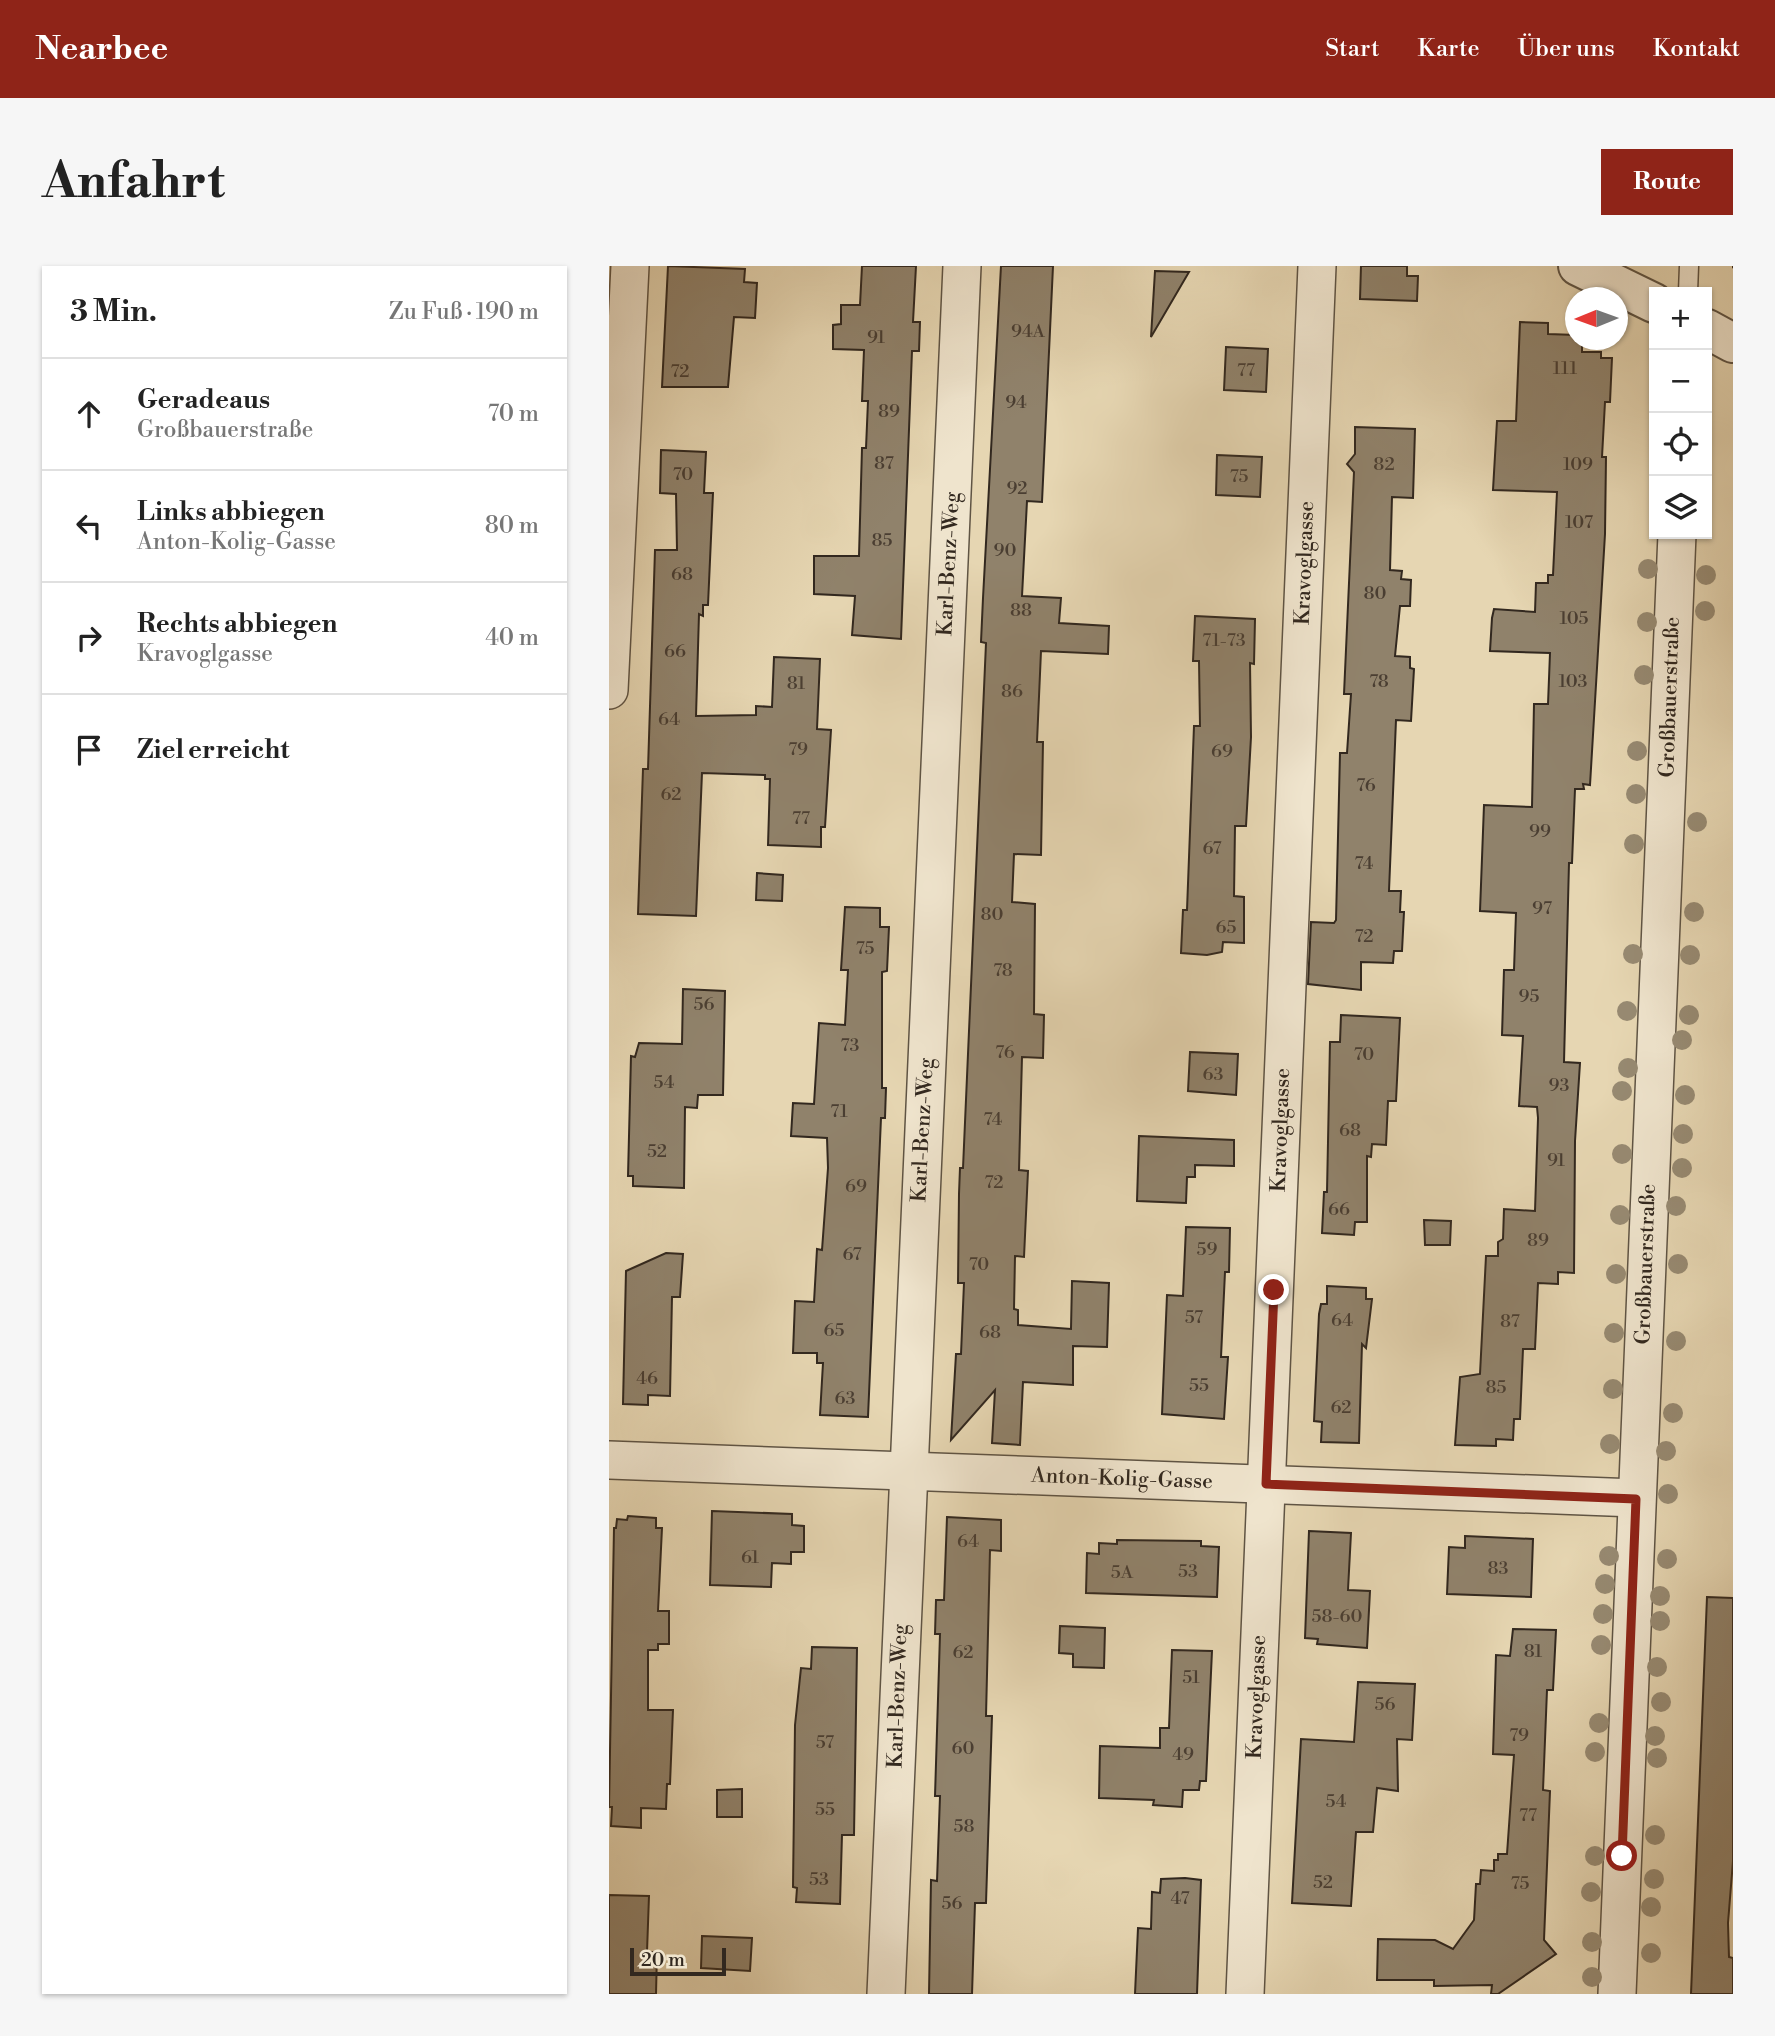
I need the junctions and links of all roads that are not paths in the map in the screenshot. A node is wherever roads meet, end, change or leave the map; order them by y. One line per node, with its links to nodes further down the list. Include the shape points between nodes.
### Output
1 (630, 266): 11 (street)
2 (963, 266): 13 (street, Karl-Benz-Weg)
3 (1317, 266): 14 (street, Kravoglgasse)
4 (1578, 266): 7 (street)
5 (1689, 266): 6 (lane)
6 (1688, 287)
7 (1649, 301)
8 (1712, 332): 9 (street)
9 (1733, 343)
10 (1677, 539): 15 (street, Großbauerstraße)
11 (609, 690)
12 (609, 1460): 13 (street, Anton-Kolig-Gasse)
13 (907, 1471): 14 (street, Anton-Kolig-Gasse); 16 (street, Karl-Benz-Weg)
14 (1266, 1484): 15 (street, Anton-Kolig-Gasse); 17 (street, Kravoglgasse)
15 (1636, 1499): 18 (street, Großbauerstraße)
16 (885, 1994)
17 (1245, 1994)
18 (1617, 1994)

